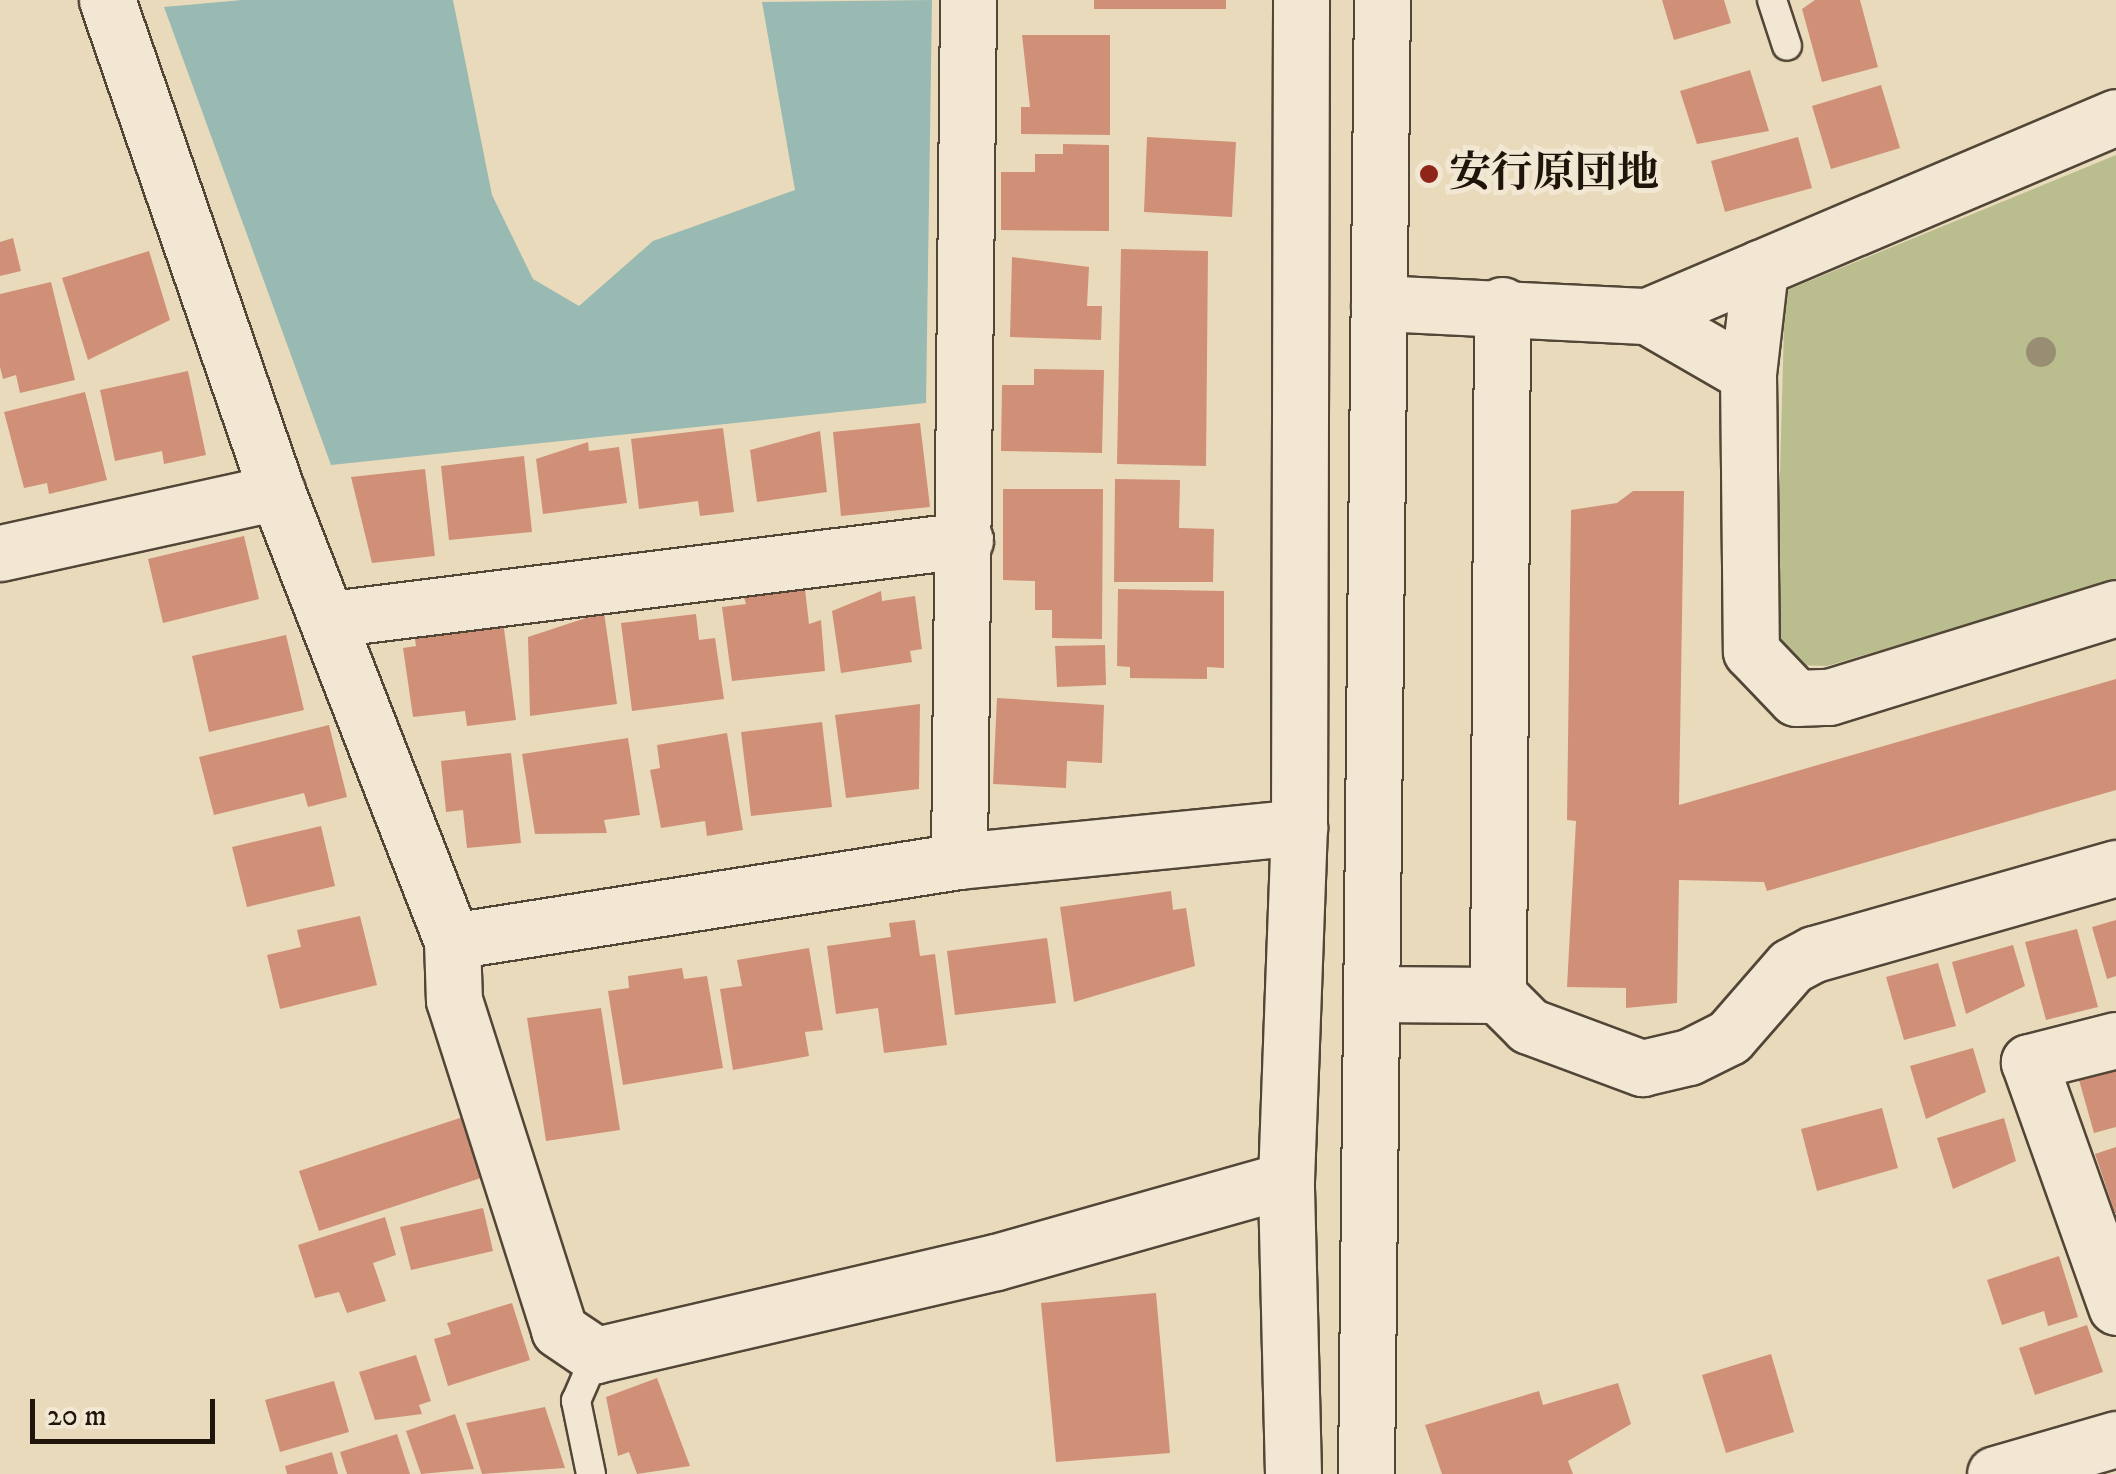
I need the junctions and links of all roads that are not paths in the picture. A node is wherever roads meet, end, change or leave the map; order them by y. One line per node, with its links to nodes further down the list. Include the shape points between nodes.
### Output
1 (108, 0): 13 (street)
2 (968, 0): 14 (street)
3 (1301, 0): 18 (street)
4 (1382, 0): 9 (street)
5 (1772, 0): 6 (lane)
6 (1787, 46)
7 (2116, 118): 8 (street)
8 (1760, 268): 11 (street); 12 (street)
9 (1378, 303): 10 (street); 22 (street)
10 (1502, 305): 11 (street); 23 (street)
11 (1648, 316): 12 (street)
12 (1748, 374): 16 (street, via 1751,651 1796,698 1828,696)
13 (278, 492): 15 (street); 17 (street)
14 (965, 540): 17 (street); 19 (street)
15 (0, 553)
16 (2116, 608)
17 (331, 619): 21 (street)
18 (1299, 827): 19 (street); 25 (street)
19 (960, 861): 21 (street)
20 (2116, 868): 23 (street, via 1814,954 1791,966 1729,1038 1642,1068 1529,1026)
21 (452, 941): 27 (street, via 454,1000 559,1330)
22 (1371, 994): 23 (street); 31 (street)
23 (1498, 995)
24 (2116, 1040): 26 (street, via 2029,1062)
25 (1286, 1180): 27 (street, via 996,1262); 30 (street)
26 (2116, 1308)
27 (596, 1355): 29 (lane, via 576,1401)
28 (2116, 1439): 32 (street)
29 (592, 1474)
30 (1292, 1474)
31 (1366, 1474)
32 (1996, 1474)

